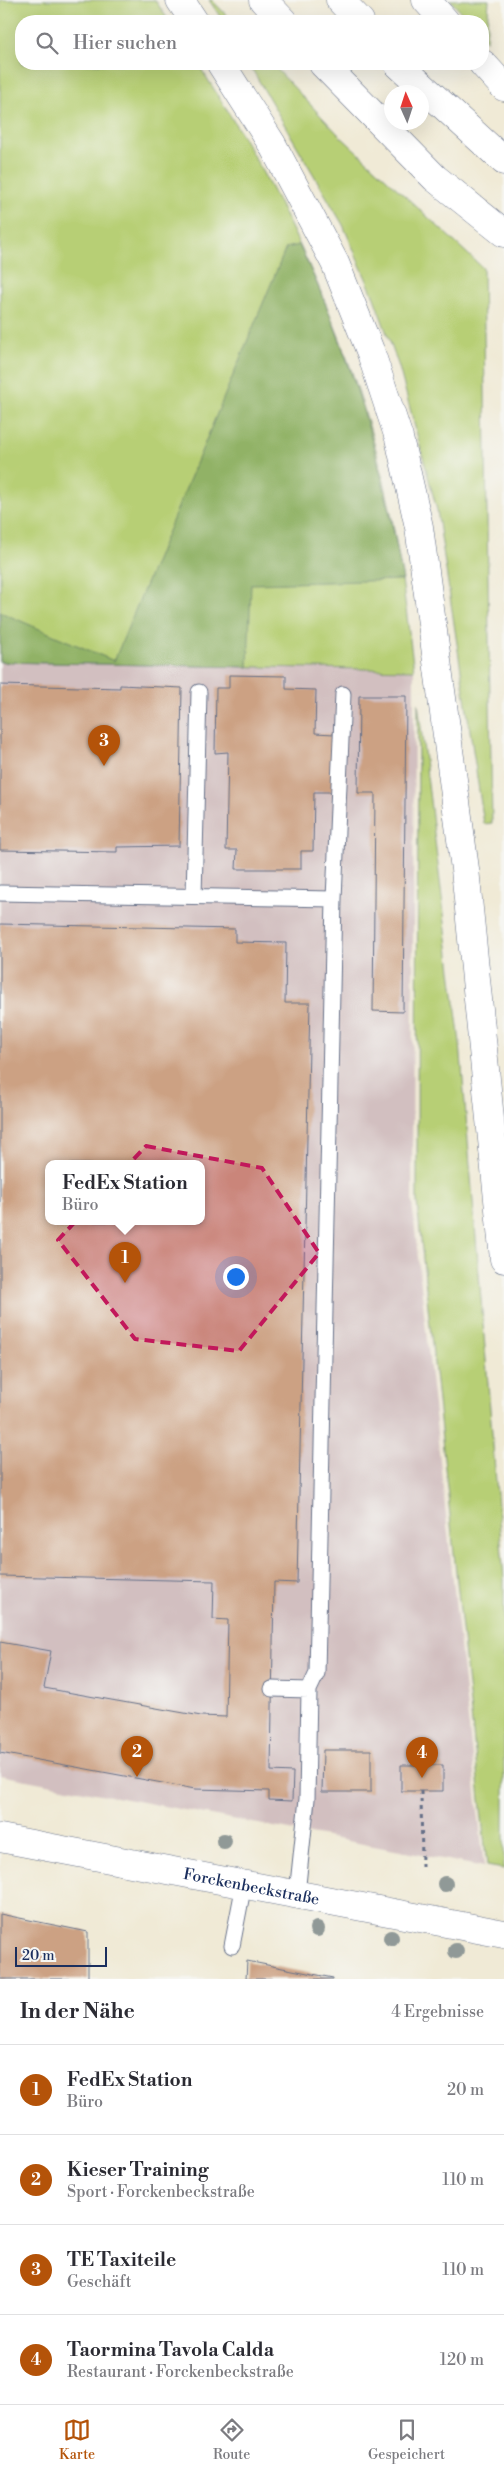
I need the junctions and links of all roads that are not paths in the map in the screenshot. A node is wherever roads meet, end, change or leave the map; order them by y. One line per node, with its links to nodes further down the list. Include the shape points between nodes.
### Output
1 (180, 0): 5 (main road)
2 (263, 0): 6 (main road)
3 (340, 0): 7 (main road)
4 (426, 0): 8 (main road)
5 (190, 15)
6 (277, 15)
7 (354, 15)
8 (440, 15)
9 (225, 70): 21 (main road, via 272,144 335,263 371,353 399,438 419,527 465,869)
10 (329, 70): 15 (main road, via 436,178)
11 (405, 70): 14 (main road)
12 (488, 70): 13 (main road)
13 (504, 87)
14 (504, 161)
15 (504, 232)
16 (199, 692): 19 (lane)
17 (343, 694): 20 (lane)
18 (0, 893): 19 (lane)
19 (194, 896): 20 (lane)
20 (334, 899): 23 (lane, via 318,1673)
21 (504, 1259)
22 (272, 1689): 23 (lane)
23 (309, 1690): 26 (lane, via 307,1799)
24 (0, 1838): 25 (main road, Forckenbeckstraße)
25 (244, 1884): 26 (main road, Forckenbeckstraße); 28 (lane)
26 (297, 1894): 27 (main road, Forckenbeckstraße)
27 (504, 1934)
28 (232, 1946)

